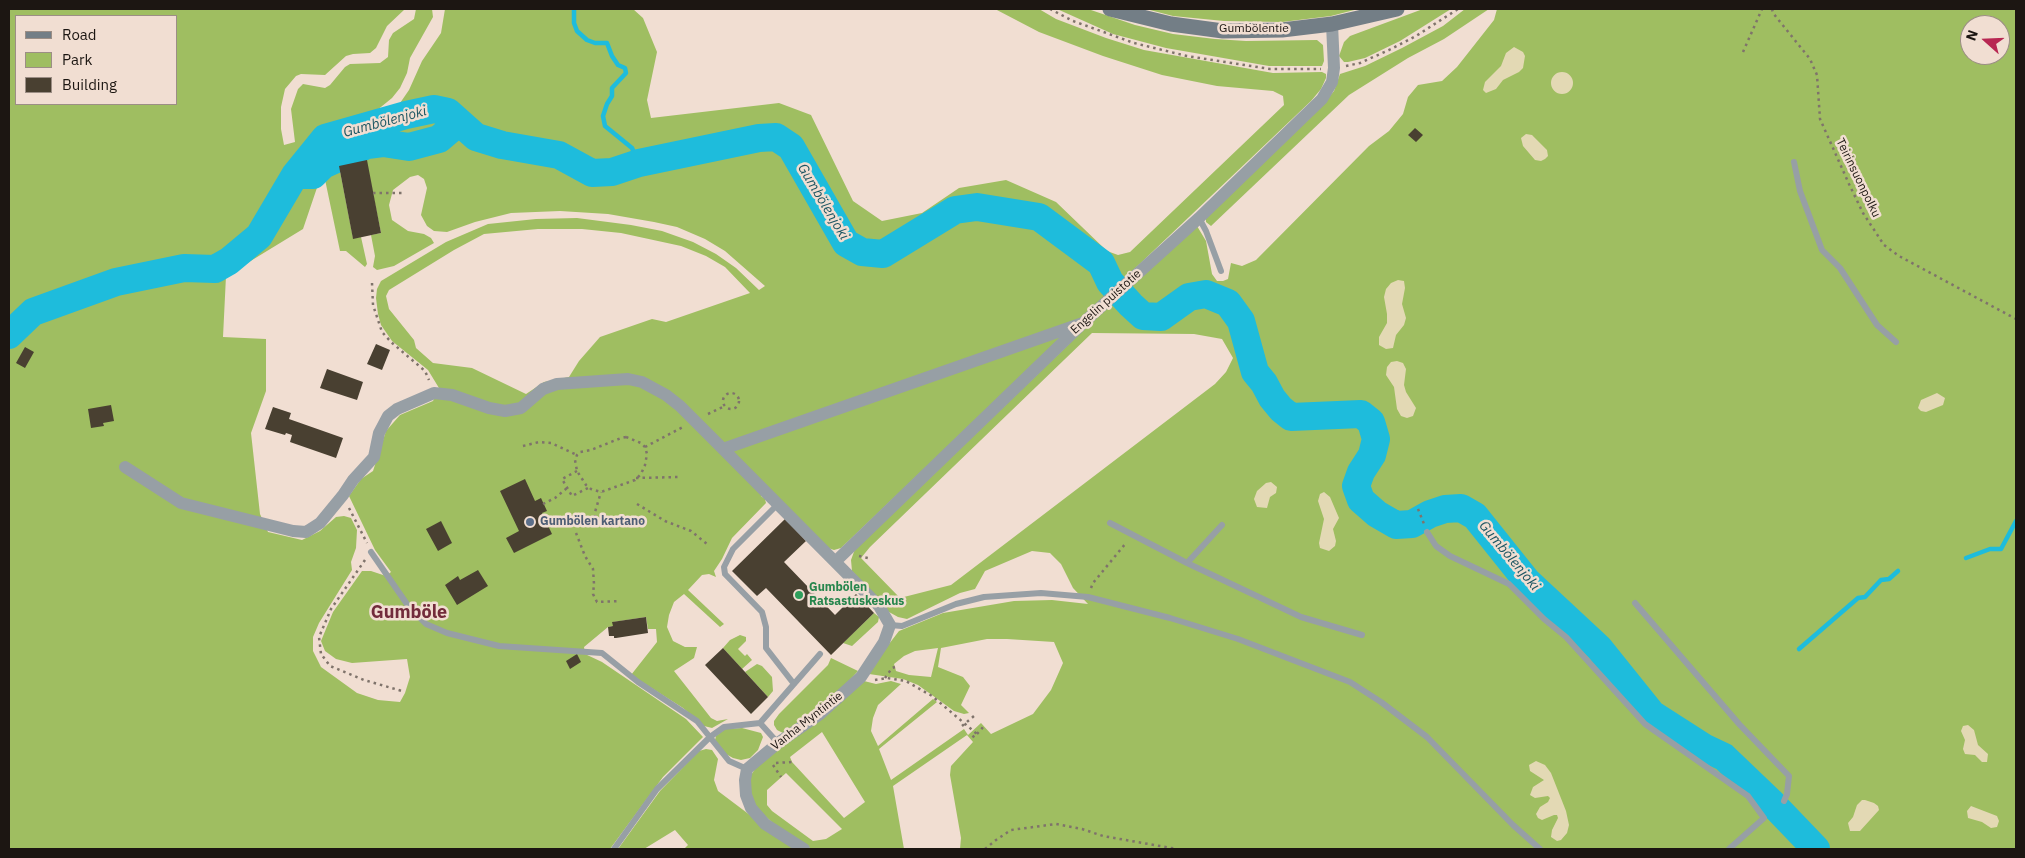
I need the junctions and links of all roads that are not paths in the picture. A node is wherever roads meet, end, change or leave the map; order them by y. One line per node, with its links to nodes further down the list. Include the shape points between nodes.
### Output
1 (1110, 9): 3 (main road, Gumbölentie, via 1171,24 1222,31 1282,30)
2 (1397, 9): 3 (main road, Gumbölentie)
3 (1332, 24): 5 (street, Engelin puistotie, via 1334,68 1332,82 1322,99)
4 (1794, 162): 8 (lane, via 1800,191 1822,250 1840,268 1877,325)
5 (1199, 218): 6 (lane); 7 (street, Engelin puistotie)
6 (1222, 270)
7 (1083, 323): 9 (street); 16 (street, Engelin puistotie)
8 (1896, 342)
9 (723, 449): 10 (street, via 680,406 655,388 628,380 557,384 543,388 521,408 505,411 434,393 397,409 388,416 379,433 374,457 320,523 306,532 293,532 181,503); 11 (street)
10 (125, 467)
11 (778, 504): 16 (street); 22 (lane, via 733,549 724,567 725,574 762,612 766,648)
12 (1110, 523): 17 (lane)
13 (1222, 525): 17 (lane)
14 (1427, 532): 31 (lane, via 1436,546 1450,556 1509,584 1566,637 1645,724 1748,796 1764,818)
15 (371, 552): 24 (lane, via 409,606 426,624 447,633 499,646 602,652 638,682 697,721)
16 (836, 561): 19 (street, via 880,606)
17 (1187, 563): 20 (lane, via 1301,617)
18 (1635, 604): 27 (lane, via 1788,776)
19 (890, 624): 25 (street, Vanha Myntintie, via 884,642 861,677 820,714); 30 (lane, via 902,626 956,604 984,598 1041,593 1088,597 1238,639 1350,682 1381,702 1426,737)
20 (1362, 634)
21 (820, 654): 22 (lane)
22 (794, 684): 23 (lane)
23 (760, 723): 24 (lane, via 724,728); 25 (lane)
24 (710, 737): 26 (lane, via 729,761); 28 (lane, via 657,790)
25 (778, 743): 26 (street, Vanha Myntintie)
26 (747, 769): 29 (street, via 746,795 751,808 765,824)
27 (1784, 801)
28 (614, 849)
29 (804, 849)
30 (1540, 849)
31 (1729, 849)

